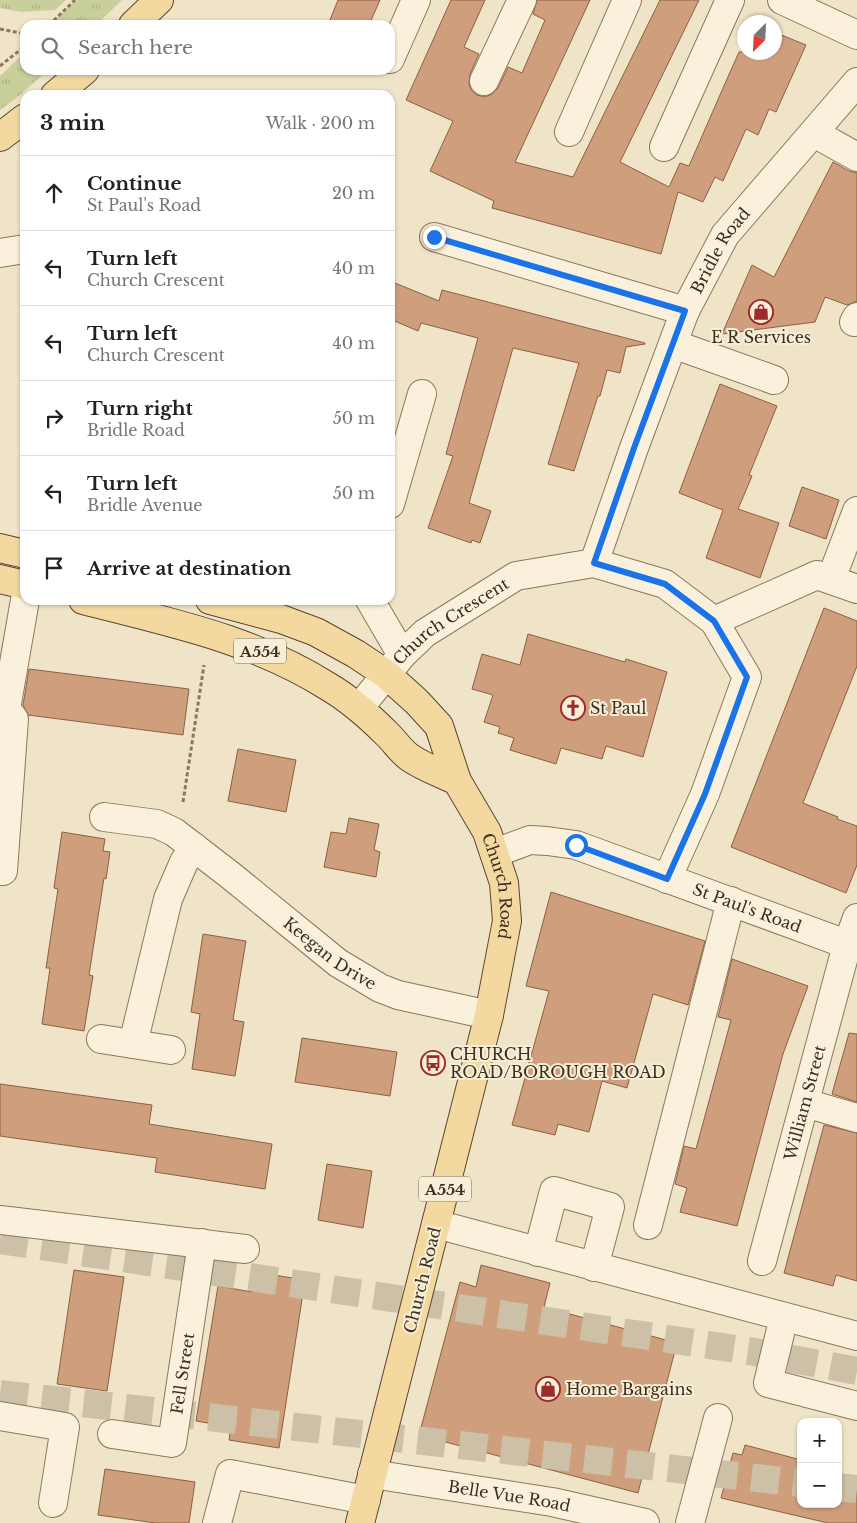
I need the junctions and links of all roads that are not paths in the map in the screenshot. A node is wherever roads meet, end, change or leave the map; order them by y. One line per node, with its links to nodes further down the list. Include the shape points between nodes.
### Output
1 (159, 0): 7 (main road)
2 (416, 0): 9 (street)
3 (522, 0): 11 (street)
4 (627, 0): 15 (street)
5 (730, 0): 18 (street)
6 (782, 0): 8 (street)
7 (138, 20)
8 (857, 35)
9 (395, 48)
10 (80, 75): 13 (main road)
11 (484, 80)
12 (857, 82): 16 (street, Bridle Road)
13 (61, 90)
14 (20, 122): 17 (main road)
15 (569, 132)
16 (814, 133): 19 (street); 23 (street, Bridle Road, via 725,235)
17 (0, 138)
18 (664, 147)
19 (857, 157)
20 (434, 237): 23 (street)
21 (20, 250): 22 (street)
22 (0, 253)
23 (685, 311): 24 (street, Bridle Road)
24 (673, 344): 25 (street); 31 (street, Bridle Road)
25 (774, 380)
26 (422, 394): 27 (street)
27 (395, 487)
28 (857, 511): 33 (street)
29 (0, 548): 30 (main road)
30 (20, 553)
31 (594, 563): 40 (street, Church Crescent, via 665,584); 41 (street, Church Crescent, via 516,576 425,633)
32 (0, 579): 34 (main road)
33 (831, 579): 35 (street); 40 (street, via 818,575)
34 (20, 584)
35 (857, 589)
36 (24, 605): 47 (street, via 6,709 14,720)
37 (102, 605): 42 (main road, A554, via 209,633 269,654 332,688)
38 (229, 605): 41 (main road, Church Road / A554, via 281,619 316,632 356,654)
39 (372, 605): 41 (street)
40 (714, 621): 48 (street, Church Crescent, via 747,677 705,794)
41 (394, 664): 42 (street, Church Crescent); 43 (main road, Church Road / A554, via 417,702 440,726)
42 (359, 708): 43 (main road, A554, via 409,756)
43 (457, 781): 46 (main road, Church Road / A554, via 488,832)
44 (104, 817): 45 (street, Keegan Drive, via 157,824)
45 (186, 841): 52 (street, Keegan Drive, via 324,953 359,977 398,995); 54 (street, via 184,862 168,898)
46 (495, 853): 48 (street, St Paul's Road, via 530,840 576,845); 52 (main road, Church Road / A554, via 504,883 507,921)
47 (3, 871)
48 (667, 879): 49 (street, St Paul's Road)
49 (731, 902): 51 (street, St Paul's Road); 60 (street)
50 (857, 918): 51 (street, William Street)
51 (852, 947): 56 (street, William Street)
52 (489, 1015): 59 (main road, Church Road / A554)
53 (101, 1039): 54 (street)
54 (133, 1044): 55 (street)
55 (171, 1050)
56 (805, 1103): 57 (street); 64 (street, William Street)
57 (857, 1118)
58 (0, 1220): 61 (street)
59 (436, 1224): 63 (street); 72 (main road, Church Road / A554)
60 (648, 1225)
61 (202, 1243): 62 (street); 71 (street, Fell Street, via 172,1443)
62 (245, 1249)
63 (538, 1252): 65 (street); 65 (street, via 554,1191 610,1207)
64 (762, 1261)
65 (594, 1267): 66 (street)
66 (784, 1317): 67 (street); 68 (street, via 768,1383)
67 (857, 1336)
68 (857, 1406)
69 (0, 1416): 73 (street, via 65,1426)
70 (718, 1418): 78 (street)
71 (112, 1434)
72 (372, 1474): 74 (main road, Church Road / A554); 75 (street, Belle Vue Road)
73 (53, 1503)
74 (363, 1511): 76 (street, via 230,1474)
75 (548, 1512): 77 (street, Belle Vue Road)
76 (217, 1523)
77 (645, 1523)
78 (690, 1523)

